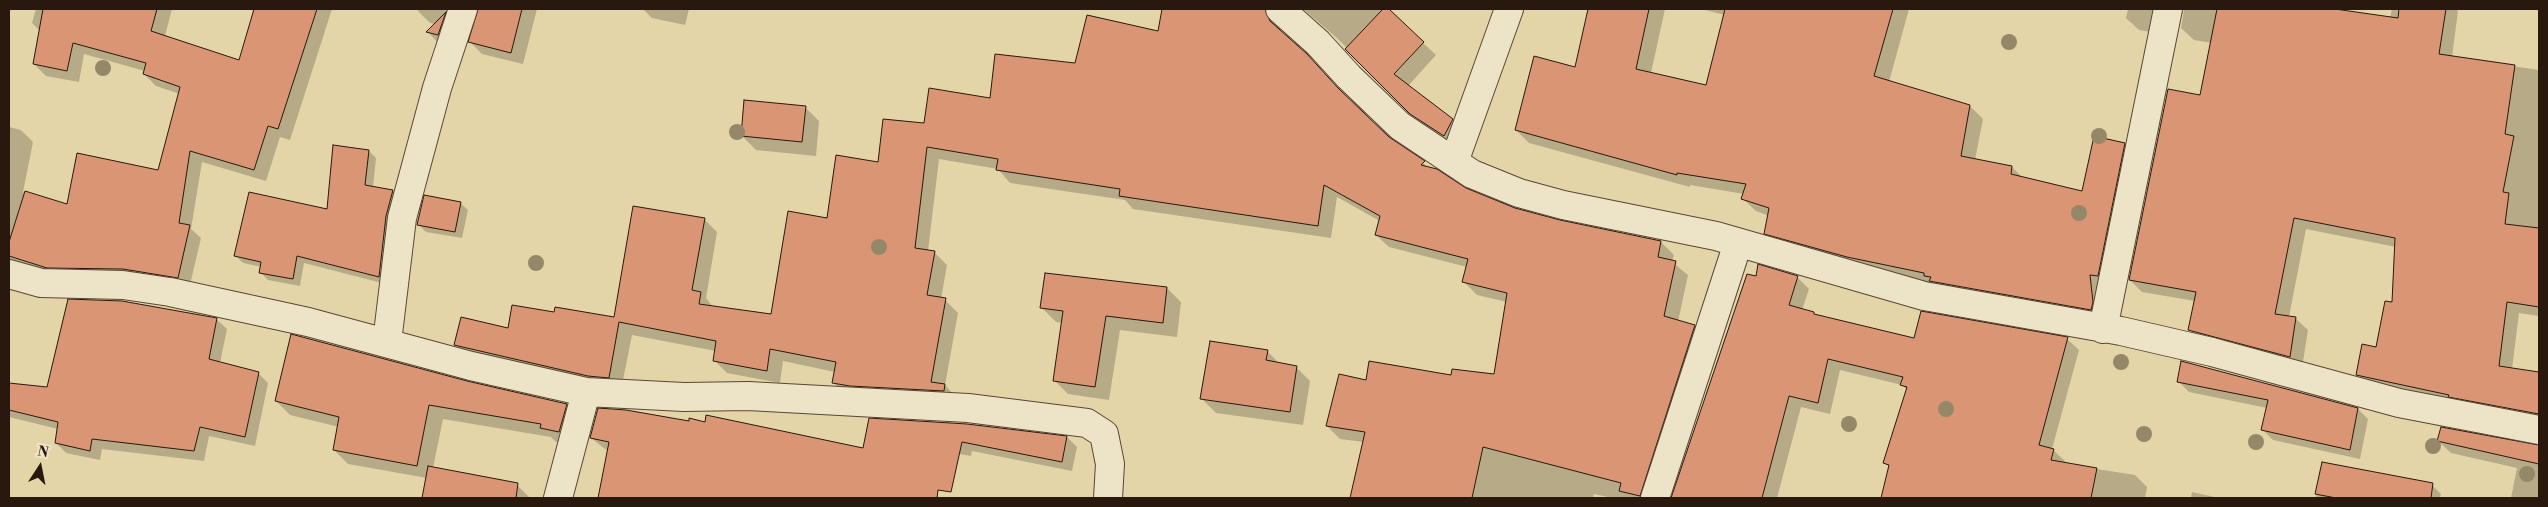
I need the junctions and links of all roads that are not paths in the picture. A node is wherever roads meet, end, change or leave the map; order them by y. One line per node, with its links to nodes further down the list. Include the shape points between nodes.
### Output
1 (463, 9): 9 (street, via 437,88 402,218)
2 (1280, 9): 5 (street, via 1318,42 1400,126)
3 (1509, 9): 5 (street)
4 (2168, 9): 8 (street)
5 (1454, 162): 6 (street, via 1472,174 1519,193 1563,206)
6 (1738, 243): 8 (street, via 1924,296); 14 (street)
7 (9, 274): 9 (street, via 42,283 123,285 170,292)
8 (2103, 328): 11 (street, via 2212,352 2399,403)
9 (387, 342): 10 (street, via 471,366)
10 (586, 392): 12 (street); 13 (street, via 684,397 748,396 968,408 1087,423 1104,434 1110,464)
11 (2539, 430)
12 (558, 498)
13 (1108, 498)
14 (1655, 498)

